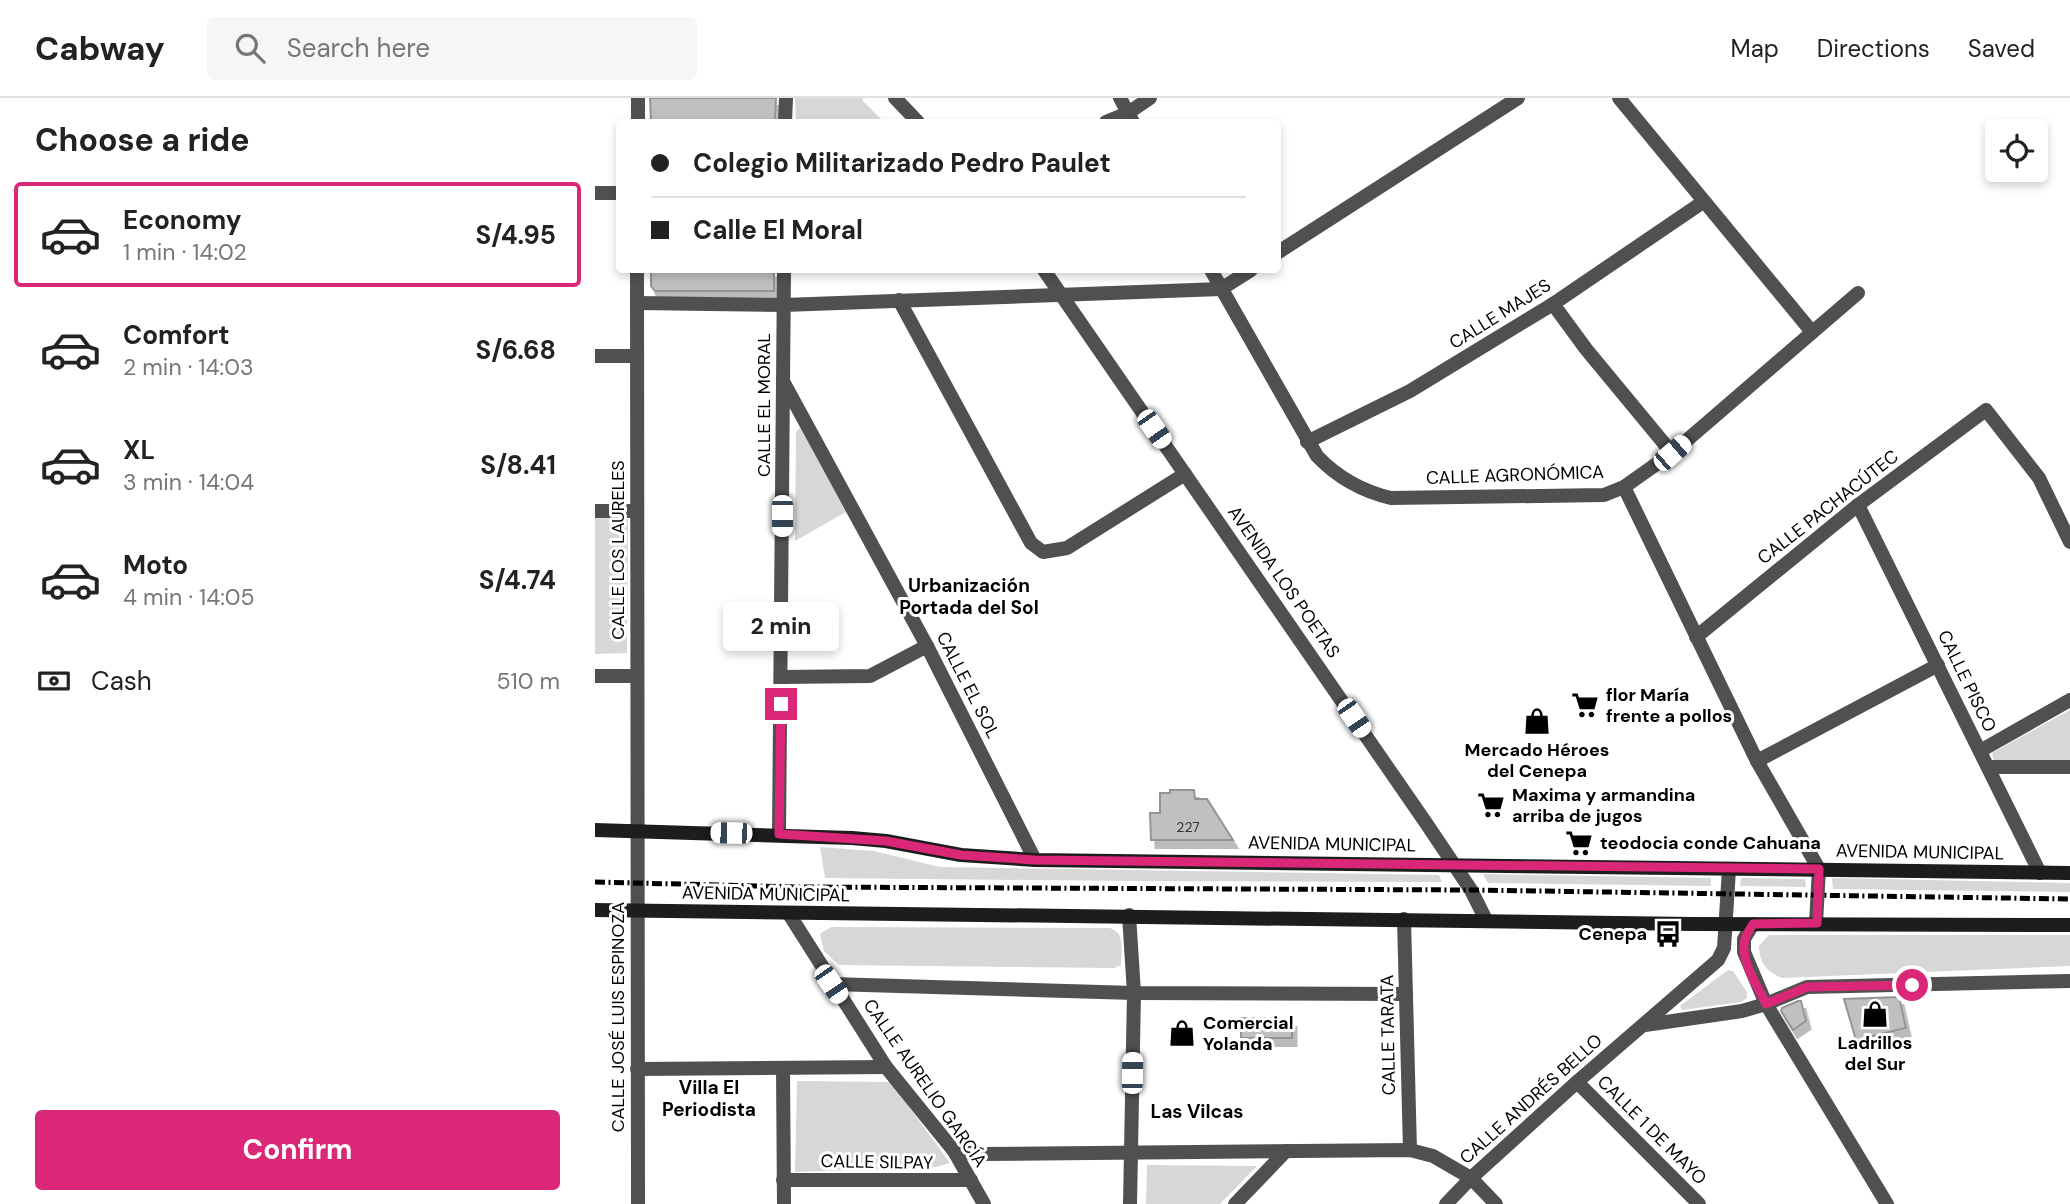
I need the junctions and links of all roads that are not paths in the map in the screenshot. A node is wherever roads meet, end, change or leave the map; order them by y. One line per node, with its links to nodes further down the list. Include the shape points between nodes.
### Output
1 (638, 98): 9 (street)
2 (786, 98): 10 (street)
3 (895, 98): 11 (street)
4 (1120, 98): 8 (street)
5 (1150, 98): 8 (street)
6 (1518, 98): 15 (street)
7 (1619, 98): 14 (street)
8 (1130, 118)
9 (638, 119)
10 (785, 119)
11 (915, 119)
12 (595, 192): 13 (street)
13 (616, 193)
14 (1703, 202): 26 (street, CALLE MAJES); 28 (street)
15 (1281, 250)
16 (637, 273): 25 (street, CALLE LOS LAURELES)
17 (784, 273): 27 (street, CALLE EL MORAL)
18 (1046, 273): 22 (street, AVENIDA LOS POETAS)
19 (1213, 273): 21 (street, CALLE AGRONÓMICA)
20 (1246, 273): 21 (street)
21 (1221, 289): 22 (street); 32 (street, CALLE AGRONÓMICA)
22 (1061, 293): 24 (street); 34 (street, AVENIDA LOS POETAS)
23 (1858, 293): 28 (street)
24 (899, 300): 27 (street); 34 (street, via 1031,543 1043,552 1067,548)
25 (637, 303): 27 (street); 30 (street, CALLE LOS LAURELES)
26 (1553, 304): 32 (street, CALLE MAJES, via 1410,391); 33 (street)
27 (784, 305): 31 (street, CALLE EL MORAL)
28 (1812, 332): 33 (street)
29 (595, 356): 30 (street)
30 (637, 356): 38 (street, CALLE LOS LAURELES)
31 (783, 382): 41 (street, CALLE EL SOL); 45 (street, CALLE EL MORAL)
32 (1307, 442): 35 (street, CALLE AGRONÓMICA, via 1343,479 1391,498 1604,495)
33 (1672, 453): 35 (street)
34 (1185, 474): 55 (street, AVENIDA LOS POETAS)
35 (1624, 486): 40 (street, CALLE AGRONÓMICA)
36 (1859, 505): 39 (street, CALLE PACHACÚTEC, via 1986,410 2039,478); 40 (street, CALLE PACHACÚTEC); 42 (street, CALLE PISCO)
37 (595, 511): 38 (street)
38 (637, 512): 44 (street, CALLE LOS LAURELES)
39 (2070, 542)
40 (1696, 637): 48 (street, CALLE AGRONÓMICA)
41 (927, 646): 45 (street, via 870,677); 54 (street, CALLE EL SOL)
42 (1938, 666): 47 (street, CALLE PISCO); 48 (street)
43 (595, 676): 44 (street)
44 (636, 676): 52 (street, CALLE LOS LAURELES)
45 (781, 677): 53 (street, CALLE EL MORAL)
46 (2070, 700): 47 (street)
47 (1980, 751): 49 (street, CALLE PISCO)
48 (1757, 761): 57 (street, CALLE AGRONÓMICA)
49 (1988, 767): 50 (street); 58 (street, CALLE PISCO)
50 (2070, 767)
51 (595, 830): 52 (main road, AVENIDA MUNICIPAL)
52 (636, 831): 53 (main road, AVENIDA MUNICIPAL); 61 (street, CALLE JOSÉ LUIS ESPINOZA)
53 (779, 834): 54 (main road, AVENIDA MUNICIPAL, via 886,841 961,855)
54 (1035, 860): 55 (main road, AVENIDA MUNICIPAL)
55 (1454, 865): 56 (main road, AVENIDA MUNICIPAL); 65 (street, AVENIDA LOS POETAS)
56 (1728, 869): 57 (main road, AVENIDA MUNICIPAL); 67 (street, CALLE ANDRÉS BELLO)
57 (1819, 869): 58 (main road, AVENIDA MUNICIPAL); 66 (street)
58 (2041, 873): 59 (main road, AVENIDA MUNICIPAL)
59 (2070, 873)
60 (595, 910): 61 (main road, AVENIDA MUNICIPAL)
61 (636, 911): 62 (main road, AVENIDA MUNICIPAL); 78 (street, CALLE JOSÉ LUIS ESPINOZA)
62 (789, 914): 63 (main road, AVENIDA MUNICIPAL); 71 (street, CALLE AURELIO GARCÍA)
63 (1129, 915): 64 (main road, AVENIDA MUNICIPAL); 72 (street)
64 (1404, 919): 65 (main road, AVENIDA MUNICIPAL); 73 (street, CALLE TARATA)
65 (1486, 920): 67 (main road, AVENIDA MUNICIPAL)
66 (1817, 923): 68 (main road, AVENIDA MUNICIPAL); 69 (main road, AVENIDA MUNICIPAL)
67 (1724, 924): 68 (main road, AVENIDA MUNICIPAL); 75 (street, CALLE ANDRÉS BELLO, via 1724,948 1718,960)
68 (1753, 924): 74 (street, via 1744,939 1744,952)
69 (2070, 925)
70 (2070, 981): 74 (street, via 1807,987)
71 (831, 984): 72 (street); 76 (street, CALLE AURELIO GARCÍA)
72 (1134, 993): 73 (street); 83 (street)
73 (1406, 994): 80 (street, CALLE TARATA)
74 (1766, 1004): 75 (street); 95 (street)
75 (1644, 1025): 79 (street, CALLE ANDRÉS BELLO)
76 (886, 1067): 77 (street); 81 (street, CALLE AURELIO GARCÍA)
77 (783, 1068): 78 (street); 85 (street)
78 (637, 1069): 87 (street, CALLE JOSÉ LUIS ESPINOZA)
79 (1577, 1082): 84 (street, CALLE ANDRÉS BELLO); 94 (street, CALLE 1 DE MAYO)
80 (1410, 1150): 82 (street); 84 (street, via 1433,1156)
81 (954, 1151): 83 (street); 86 (street, CALLE AURELIO GARCÍA)
82 (1286, 1151): 83 (street); 91 (street)
83 (1131, 1153): 90 (street)
84 (1471, 1178): 92 (street, CALLE ANDRÉS BELLO); 93 (street)
85 (783, 1180): 86 (street, CALLE SILPAY); 88 (street)
86 (971, 1180): 89 (street, CALLE AURELIO GARCÍA)
87 (638, 1204)
88 (784, 1204)
89 (984, 1204)
90 (1130, 1204)
91 (1235, 1204)
92 (1446, 1204)
93 (1496, 1204)
94 (1699, 1204)
95 (1887, 1204)

